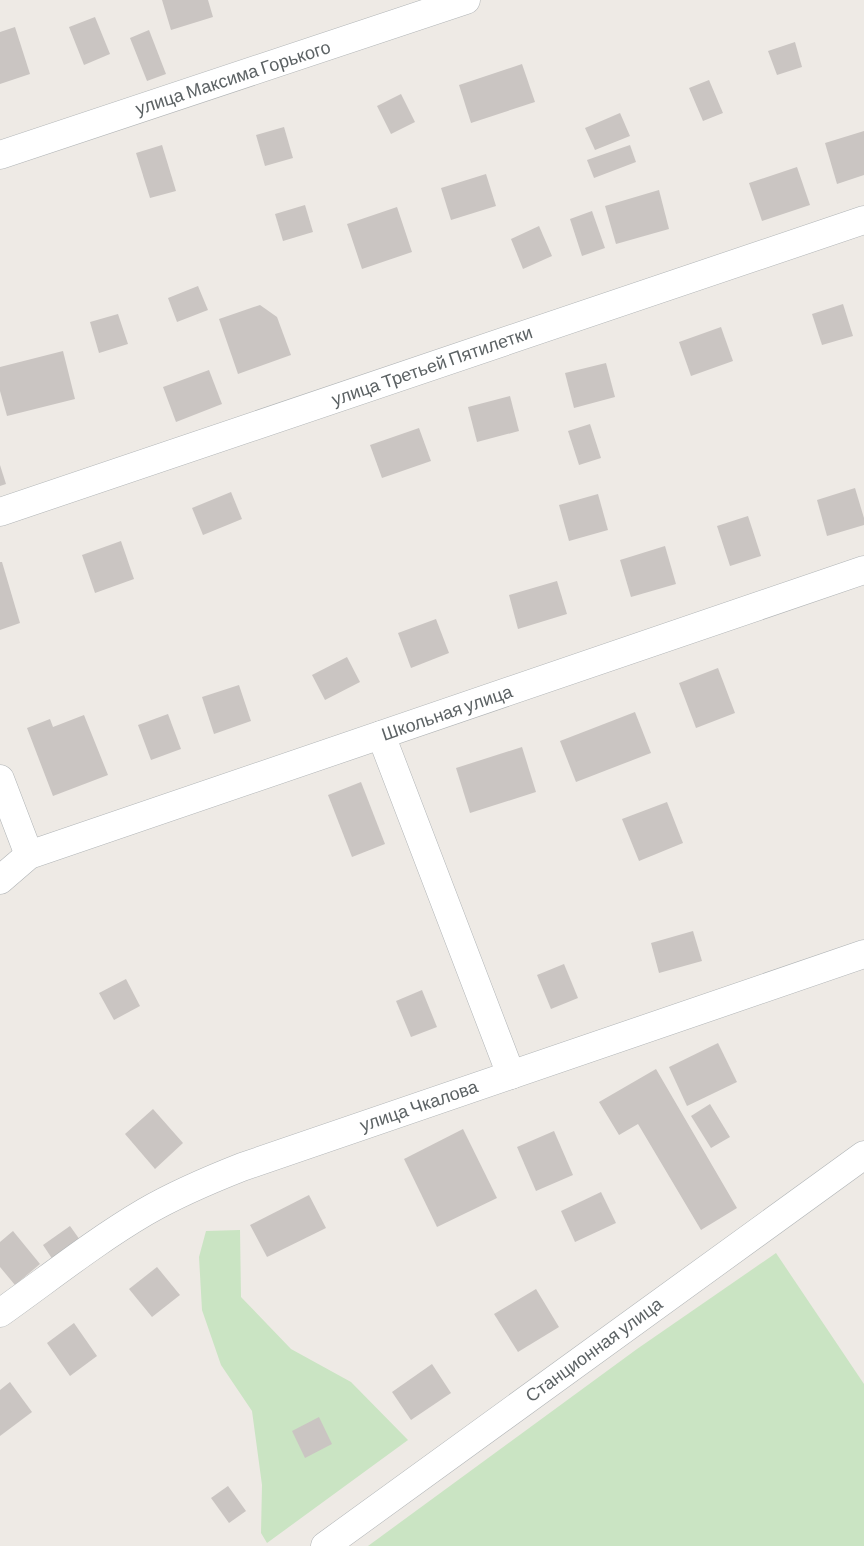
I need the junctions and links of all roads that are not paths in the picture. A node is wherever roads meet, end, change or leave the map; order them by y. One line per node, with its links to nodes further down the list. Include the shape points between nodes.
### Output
1 (466, 0): 2 (street, улица Максима Горького)
2 (0, 155)
3 (864, 220): 4 (street, улица Третьей Пятилетки)
4 (0, 512)
5 (864, 570): 6 (street, Школьная улица)
6 (381, 735): 8 (street, Школьная улица); 11 (street)
7 (0, 779): 8 (street)
8 (29, 855): 9 (street)
9 (0, 880)
10 (864, 954): 11 (street, улица Чкалова)
11 (511, 1074): 13 (street, улица Чкалова, via 242,1167 190,1189 145,1212 94,1245)
12 (864, 1155): 14 (street, Станционная улица)
13 (0, 1313)
14 (324, 1546)

